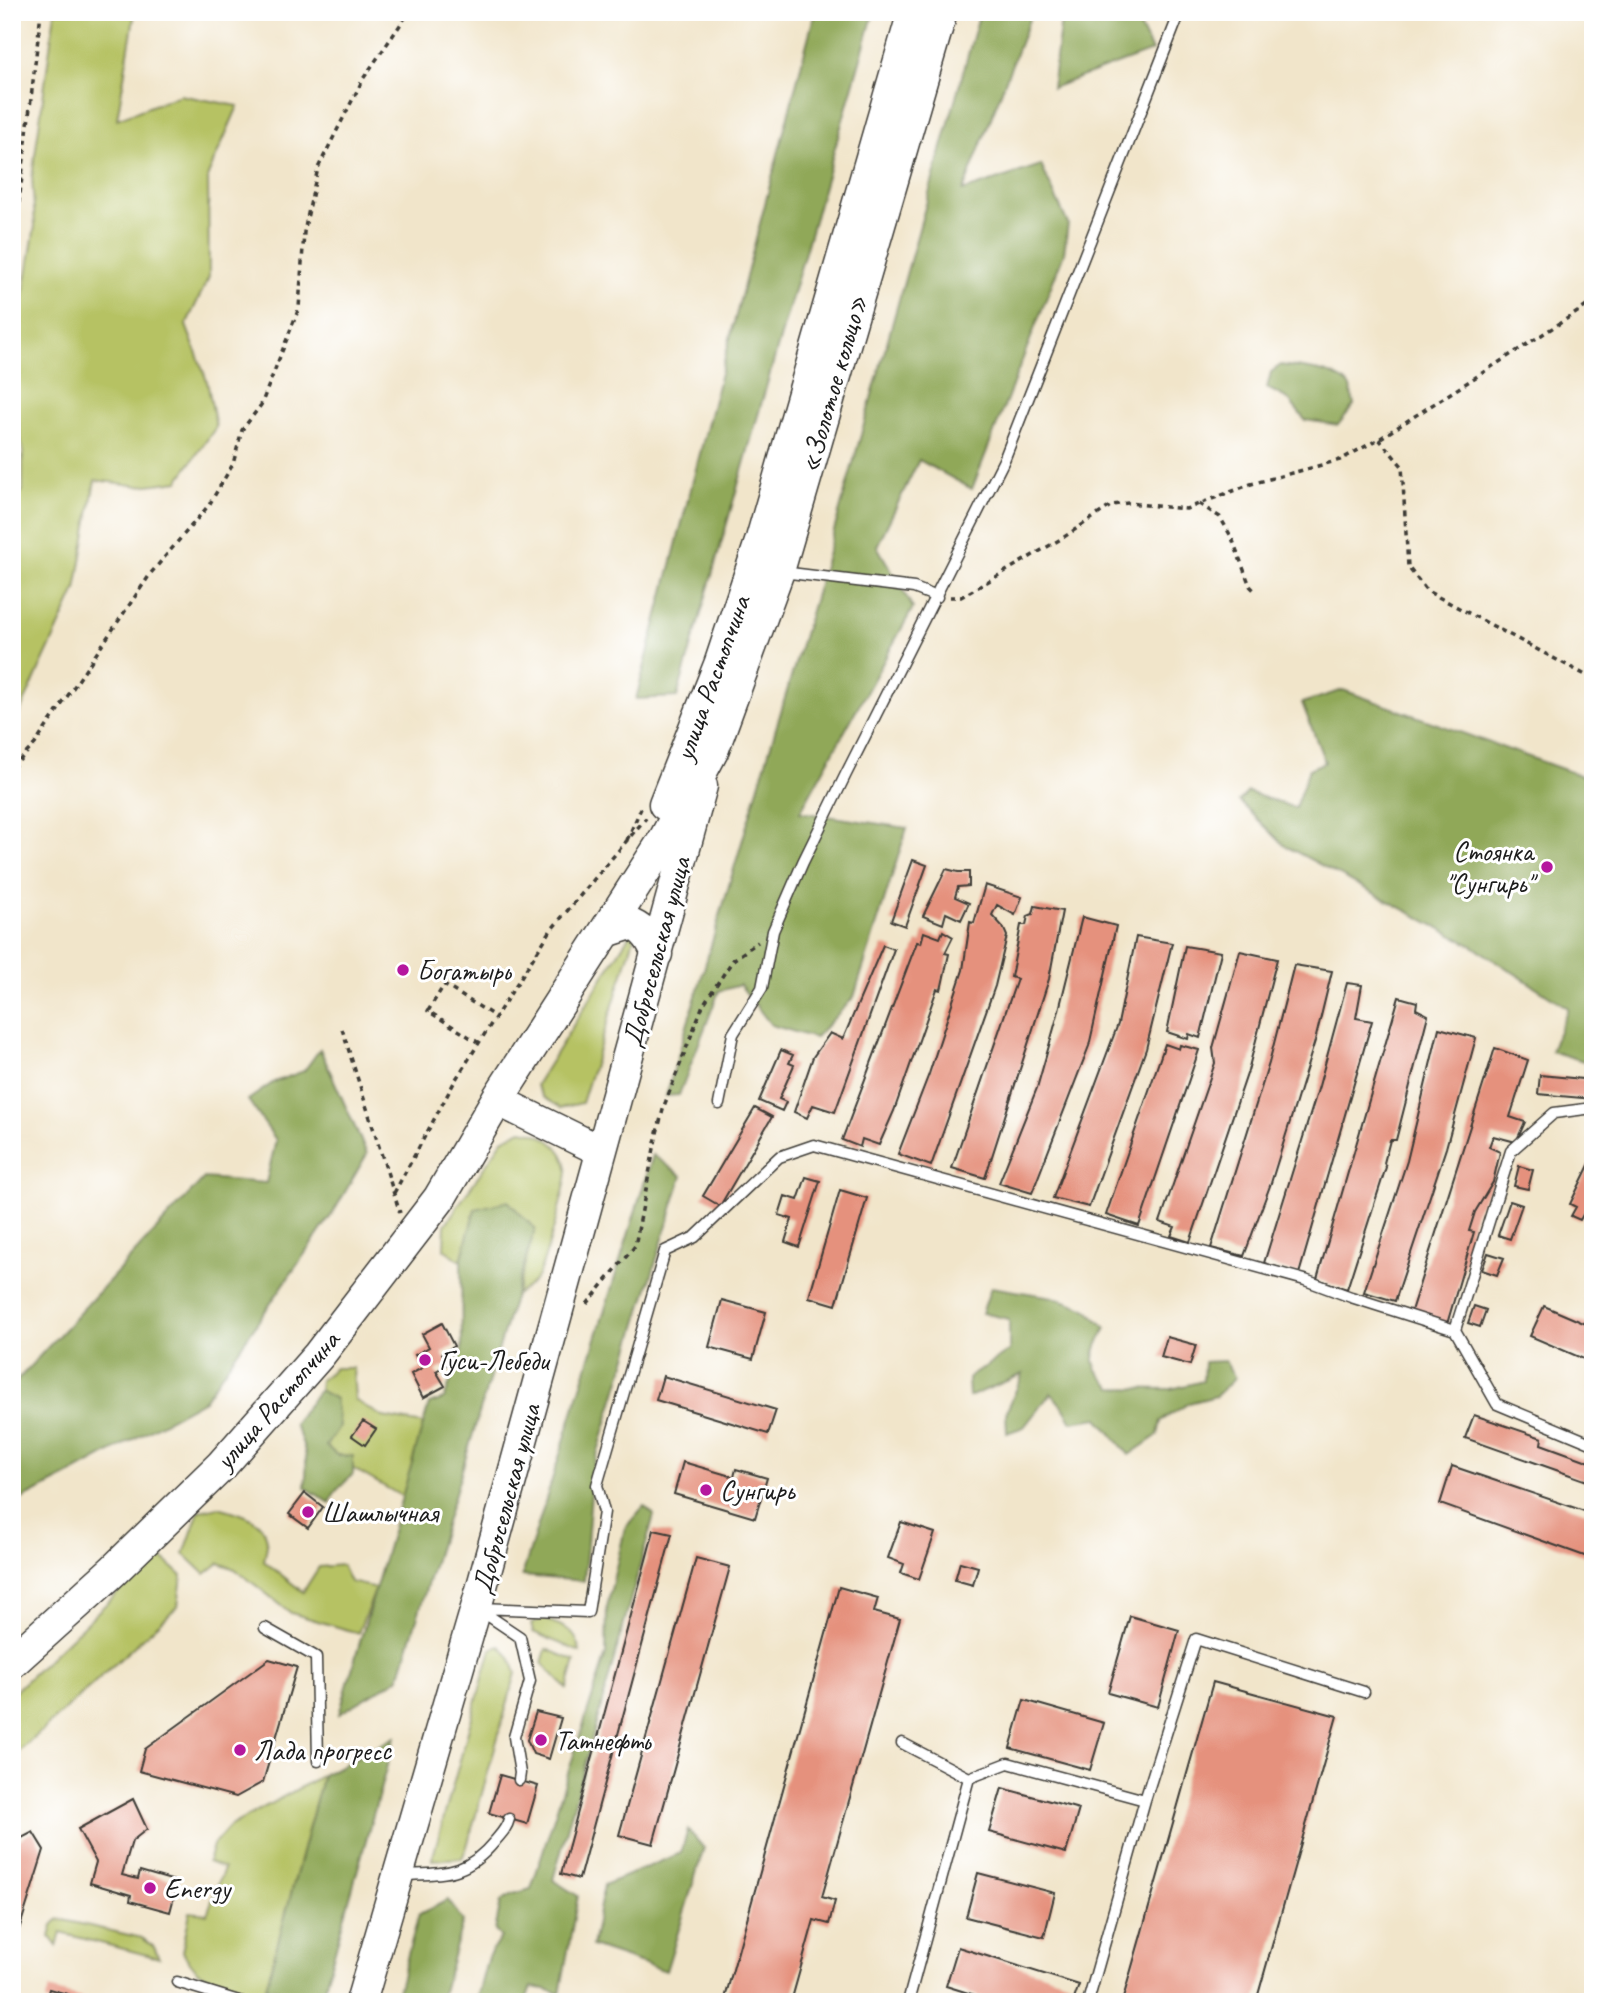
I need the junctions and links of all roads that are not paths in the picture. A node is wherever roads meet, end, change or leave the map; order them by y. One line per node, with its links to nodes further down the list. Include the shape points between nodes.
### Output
1 (914, 12): 4 (highway, «Золотое кольцо»)
2 (941, 12): 5 (highway, «Золотое кольцо»)
3 (1180, 12): 6 (lane, via 1004,460)
4 (798, 416): 8 (highway, улица Растопчина, via 720,665)
5 (778, 571): 6 (lane, via 914,588); 7 (highway, «Золотое кольцо»)
6 (937, 597): 11 (lane, via 773,930 762,988 733,1034)
7 (712, 751): 8 (highway, улица Растопчина, via 665,839); 9 (main road, Добросельская улица)
8 (607, 932): 9 (main road, via 631,924 643,929); 10 (highway, улица Растопчина)
9 (657, 954): 13 (main road, Добросельская улица)
10 (497, 1100): 13 (main road); 18 (highway, улица Растопчина, via 398,1207 304,1345 241,1415); 19 (highway, улица Растопчина, via 439,1199 301,1376 221,1466)
11 (719, 1104)
12 (1593, 1108): 14 (lane, via 1554,1113 1511,1151)
13 (601, 1151): 16 (main road, Добросельская улица)
14 (1455, 1330): 15 (lane, via 1497,1404); 16 (lane, via 1305,1280 814,1145 779,1157 695,1237 665,1251 597,1485 604,1512 588,1612)
15 (1593, 1444)
16 (476, 1608): 24 (lane, via 520,1637 530,1681 514,1737); 27 (main road, Добросельская улица)
17 (265, 1629): 22 (lane, via 316,1657)
18 (12, 1638)
19 (12, 1662)
20 (1364, 1692): 25 (lane, via 1196,1639)
21 (902, 1743): 23 (lane)
22 (318, 1761)
23 (970, 1778): 25 (lane, via 1008,1763); 31 (lane)
24 (519, 1780)
25 (1145, 1800): 32 (lane)
26 (509, 1819): 27 (lane, via 481,1858 456,1872)
27 (398, 1875): 30 (main road, Добросельская улица)
28 (177, 1982): 29 (lane)
29 (242, 2002)
30 (361, 2002)
31 (908, 2002)
32 (1088, 2002)

